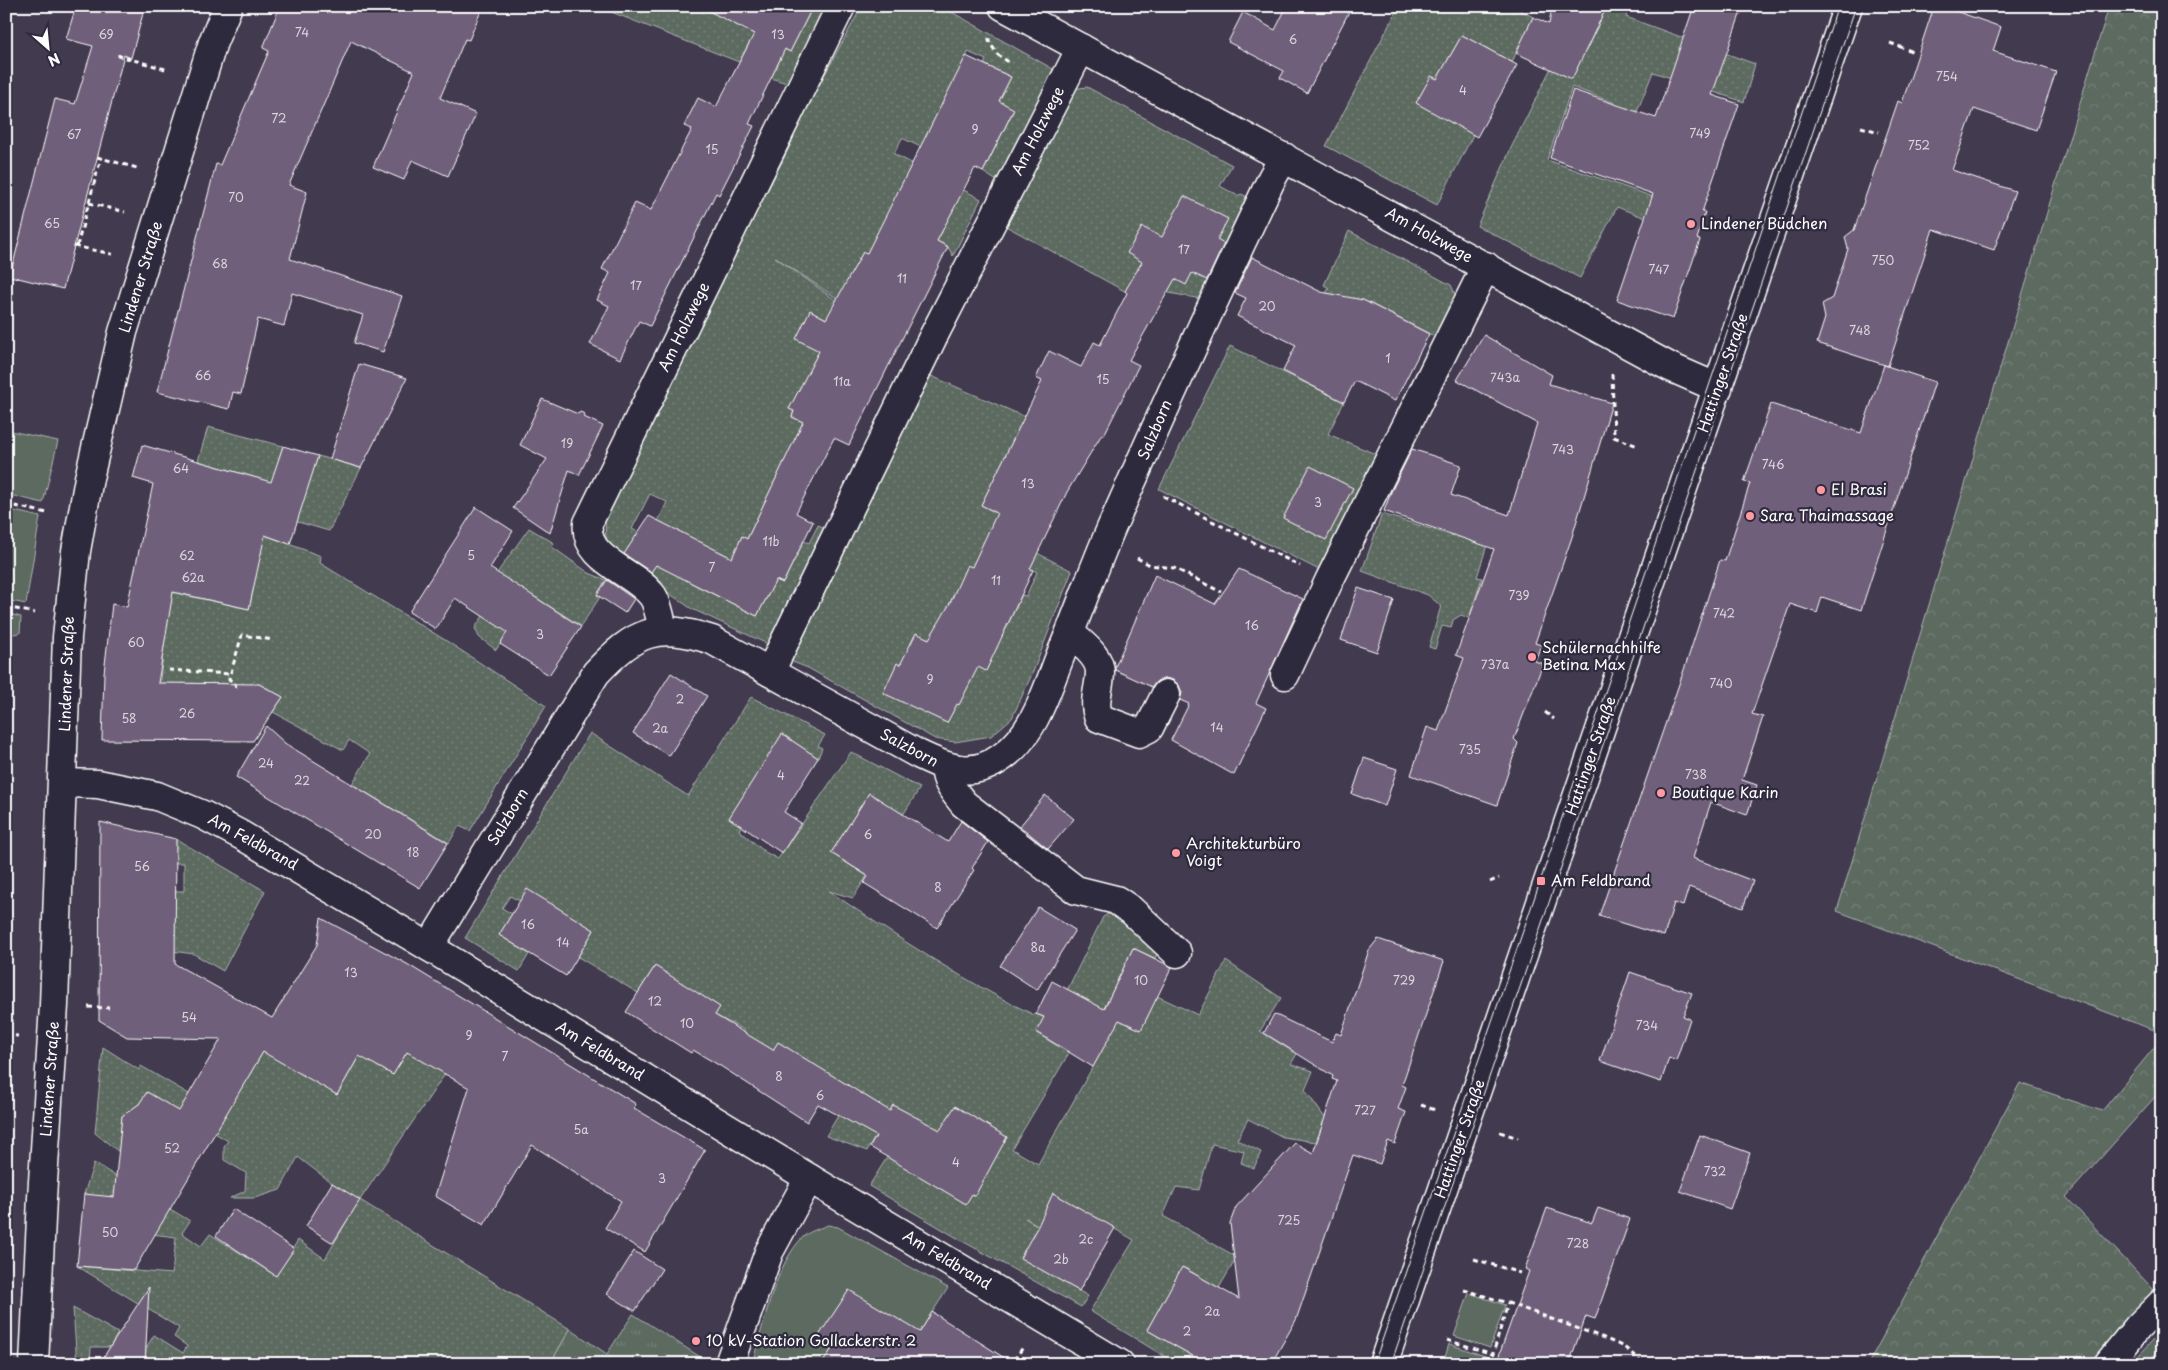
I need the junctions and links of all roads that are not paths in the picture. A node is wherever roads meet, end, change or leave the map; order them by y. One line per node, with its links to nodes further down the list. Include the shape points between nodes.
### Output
1 (228, 6): 15 (street, Lindener Straße, via 213,42 108,392 81,521 67,637)
2 (841, 6): 9 (street, Am Holzwege, via 588,523 587,531 595,550 652,594)
3 (1003, 6): 5 (street, Am Holzwege)
4 (1848, 6): 8 (street, Hattinger Straße)
5 (1081, 48): 6 (street, Am Holzwege); 11 (street, Am Holzwege, via 932,339)
6 (1284, 157): 7 (street, Am Holzwege); 10 (street, Salzborn, via 1190,348)
7 (1486, 266): 8 (street, Am Holzwege, via 1670,367); 12 (street, Am Holzwege, via 1329,580)
8 (1718, 388): 23 (street, Hattinger Straße)
9 (663, 630): 11 (street, Salzborn, via 712,640); 16 (street, Salzborn, via 632,641 596,673)
10 (1070, 633): 13 (street, via 1092,653 1100,670 1095,709 1099,718 1139,733 1149,728); 14 (street, Salzborn, via 1026,734 1003,757 987,765 966,770)
11 (770, 672): 14 (street, Salzborn)
12 (1286, 675)
13 (1166, 694)
14 (946, 767): 17 (street, via 945,773 964,804 1076,890 1116,900 1131,910)
15 (63, 783): 16 (street, Am Feldbrand, via 98,784 157,796 203,815 296,866); 20 (street, Lindener Straße)
16 (430, 947): 18 (street, Am Feldbrand)
17 (1177, 953)
18 (809, 1178): 21 (street, via 769,1252); 22 (street, Am Feldbrand)
19 (2162, 1303): 24 (street)
20 (34, 1364)
21 (729, 1364)
22 (1120, 1364)
23 (1383, 1364)
24 (2108, 1364)

